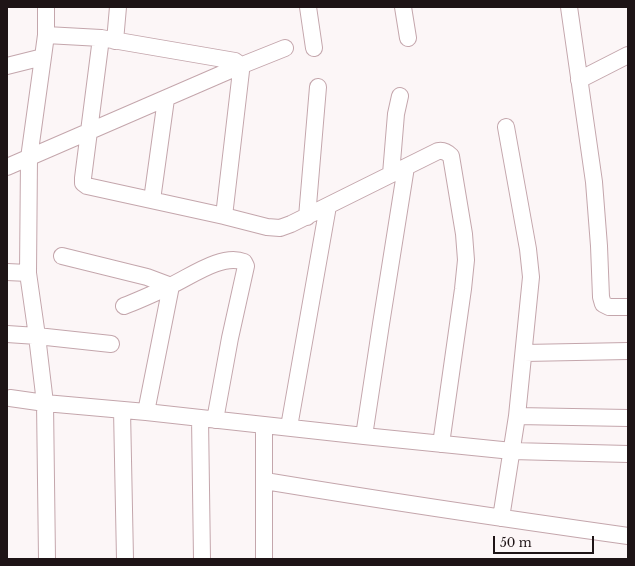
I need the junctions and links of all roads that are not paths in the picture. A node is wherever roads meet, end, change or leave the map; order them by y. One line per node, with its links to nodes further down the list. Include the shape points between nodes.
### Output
1 (46, 7): 6 (street)
2 (118, 7): 8 (street)
3 (308, 7): 10 (street)
4 (403, 7): 7 (street)
5 (569, 7): 15 (street)
6 (46, 34): 8 (street); 12 (street)
7 (408, 38)
8 (108, 39): 14 (street, via 235,61); 20 (street)
9 (285, 48): 14 (street)
10 (314, 48)
11 (628, 55): 15 (street)
12 (43, 57): 13 (street); 21 (street)
13 (7, 66)
14 (240, 66): 18 (street); 27 (street)
15 (579, 80): 34 (street, via 594,182 601,297 603,304 608,307)
16 (318, 87): 28 (street)
17 (400, 96): 24 (street)
18 (166, 99): 20 (street); 25 (street)
19 (506, 127): 39 (street, via 531,277)
20 (89, 132): 21 (street); 25 (street, via 83,183)
21 (29, 158): 22 (street); 31 (street)
22 (7, 167)
23 (406, 167): 24 (street); 49 (street); 50 (street, via 442,150 451,156 464,234 464,290)
24 (391, 174): 26 (street)
25 (152, 200): 27 (street)
26 (328, 206): 28 (street); 48 (street)
27 (224, 216): 28 (street, via 280,228)
28 (307, 216)
29 (62, 256): 32 (street, via 147,277)
30 (7, 272): 31 (street)
31 (28, 273): 36 (street)
32 (171, 286): 33 (street); 43 (street); 46 (street, via 227,260 240,260 246,266)
33 (124, 306)
34 (628, 307)
35 (7, 334): 36 (street)
36 (37, 336): 37 (street); 41 (street)
37 (111, 344)
38 (628, 351): 39 (street)
39 (524, 353): 44 (street)
40 (10, 398): 41 (street)
41 (45, 403): 42 (street); 56 (street)
42 (122, 410): 43 (street); 57 (street)
43 (146, 412): 46 (street)
44 (517, 416): 45 (street); 51 (street)
45 (628, 418)
46 (208, 419): 47 (street); 58 (street)
47 (264, 425): 48 (street); 53 (street)
48 (289, 427): 49 (street)
49 (364, 436): 50 (street)
50 (441, 444): 51 (street)
51 (512, 451): 52 (street); 54 (street)
52 (628, 454)
53 (265, 481): 54 (street); 59 (street)
54 (501, 518): 55 (street)
55 (628, 536)
56 (47, 559)
57 (125, 559)
58 (202, 559)
59 (264, 559)

